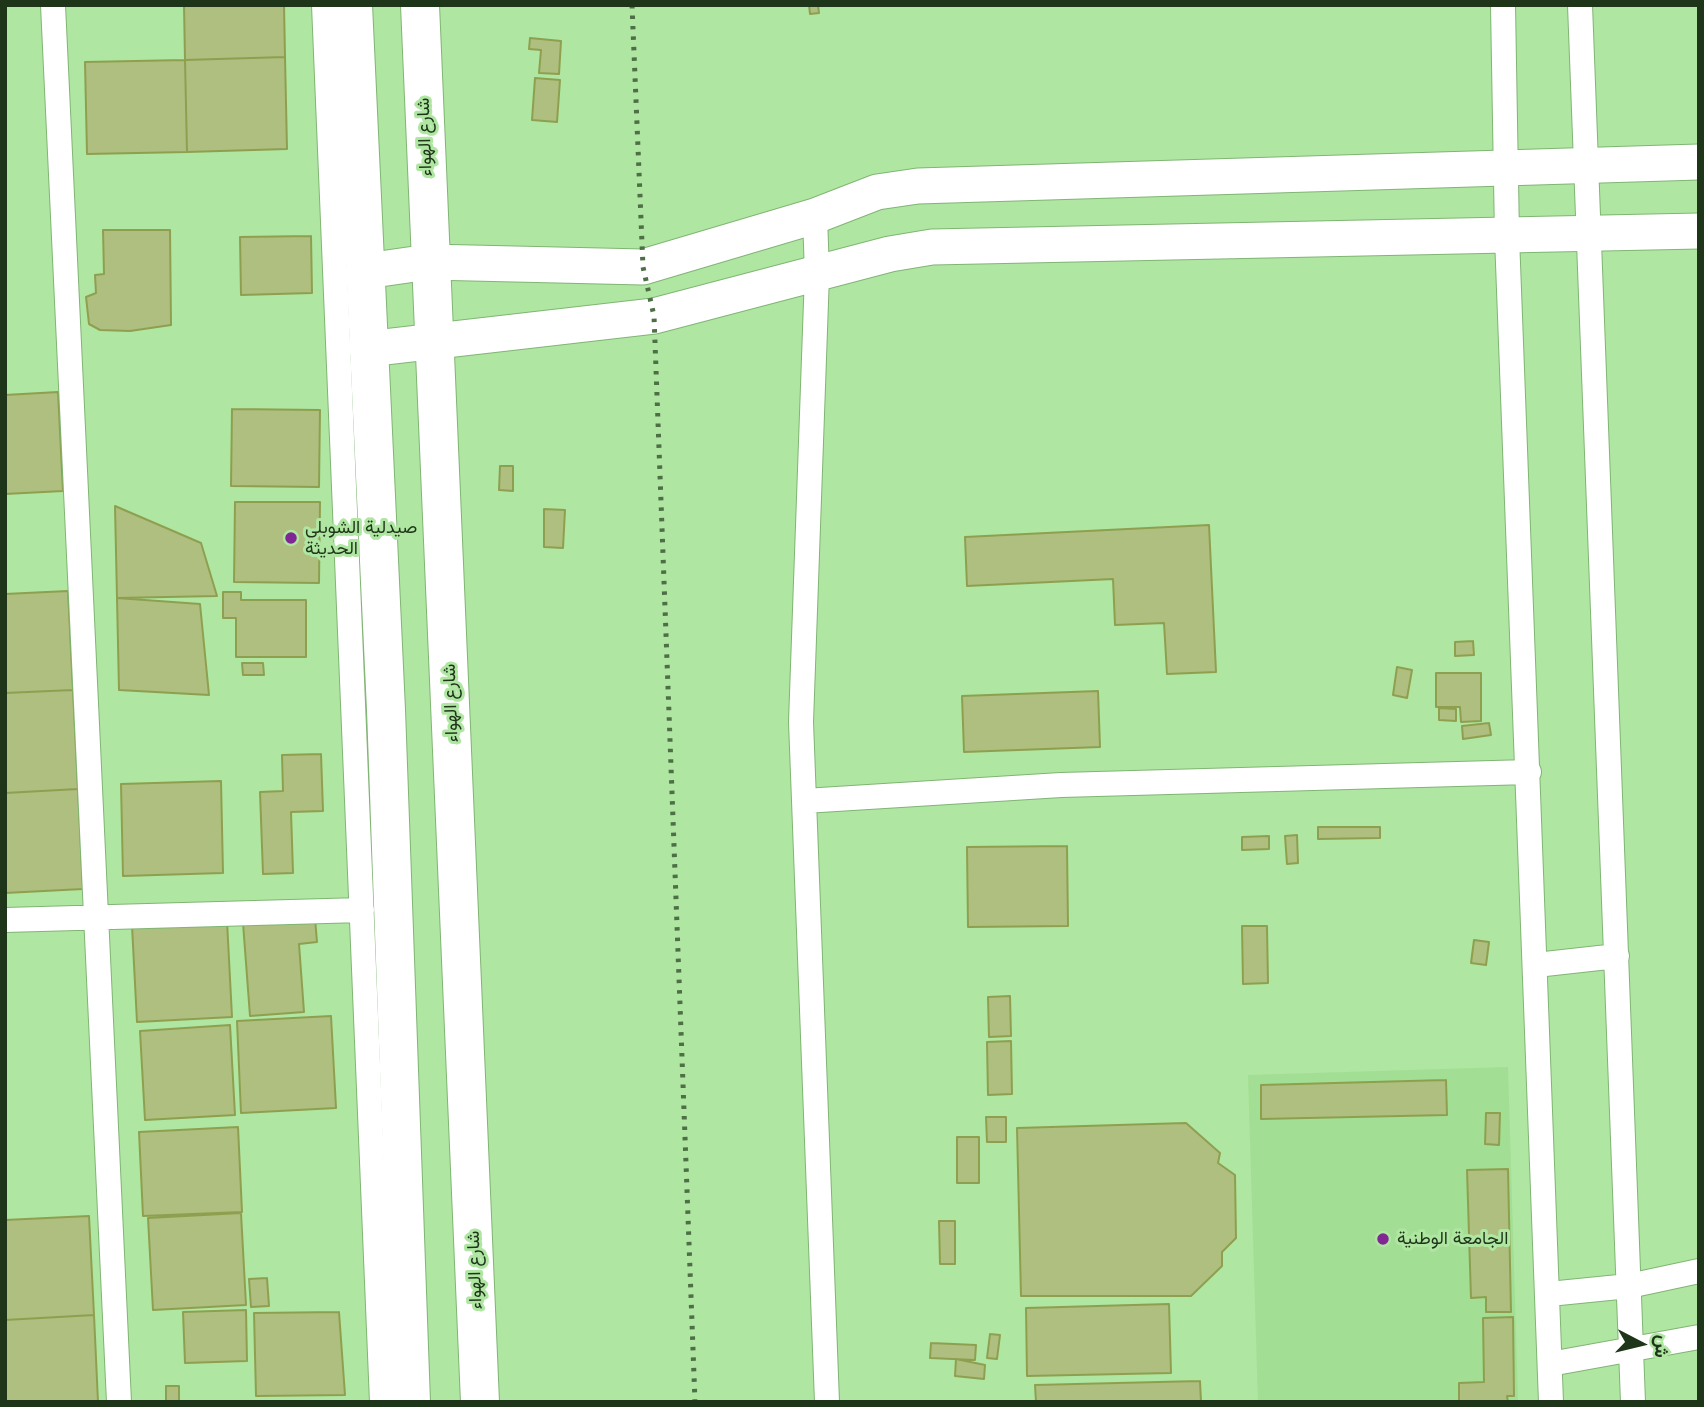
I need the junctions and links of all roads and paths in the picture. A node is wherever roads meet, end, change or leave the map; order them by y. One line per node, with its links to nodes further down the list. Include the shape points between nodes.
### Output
1 (53, 5): 22 (street)
2 (324, 5): 21 (street)
3 (353, 5): 15 (main road)
4 (420, 5): 14 (main road, شارع الهواء)
5 (1503, 5): 9 (street)
6 (1580, 5): 8 (street)
7 (1699, 162): 8 (street)
8 (1587, 163): 9 (street); 12 (street)
9 (1508, 167): 10 (street, via 918,186 877,192); 13 (street)
10 (815, 216): 14 (street, via 643,267); 16 (street)
11 (1699, 231): 12 (street)
12 (1586, 233): 13 (street); 24 (street)
13 (1507, 237): 16 (street, via 932,247); 19 (street)
14 (429, 262): 15 (street); 17 (main road, شارع الهواء)
15 (366, 271): 18 (main road)
16 (817, 274): 17 (street, via 654,316); 20 (street, via 801,722)
17 (436, 342): 18 (street); 35 (main road, شارع الهواء)
18 (367, 349): 34 (main road, via 386,710)
19 (1530, 772): 20 (street, via 1061,785); 25 (street)
20 (804, 801): 36 (street)
21 (362, 910): 22 (street); 33 (street)
22 (98, 917): 23 (street); 32 (street)
23 (5, 920)
24 (1617, 956): 25 (street); 27 (street)
25 (1536, 965): 28 (street)
26 (1699, 1271): 27 (street)
27 (1629, 1286): 28 (street); 30 (street)
28 (1549, 1294): 31 (street)
29 (1699, 1337): 30 (street)
30 (1631, 1351): 31 (street); 38 (street)
31 (1550, 1364): 37 (street)
32 (119, 1402)
33 (382, 1402)
34 (411, 1402)
35 (480, 1402)
36 (827, 1402)
37 (1551, 1402)
38 (1633, 1402)

